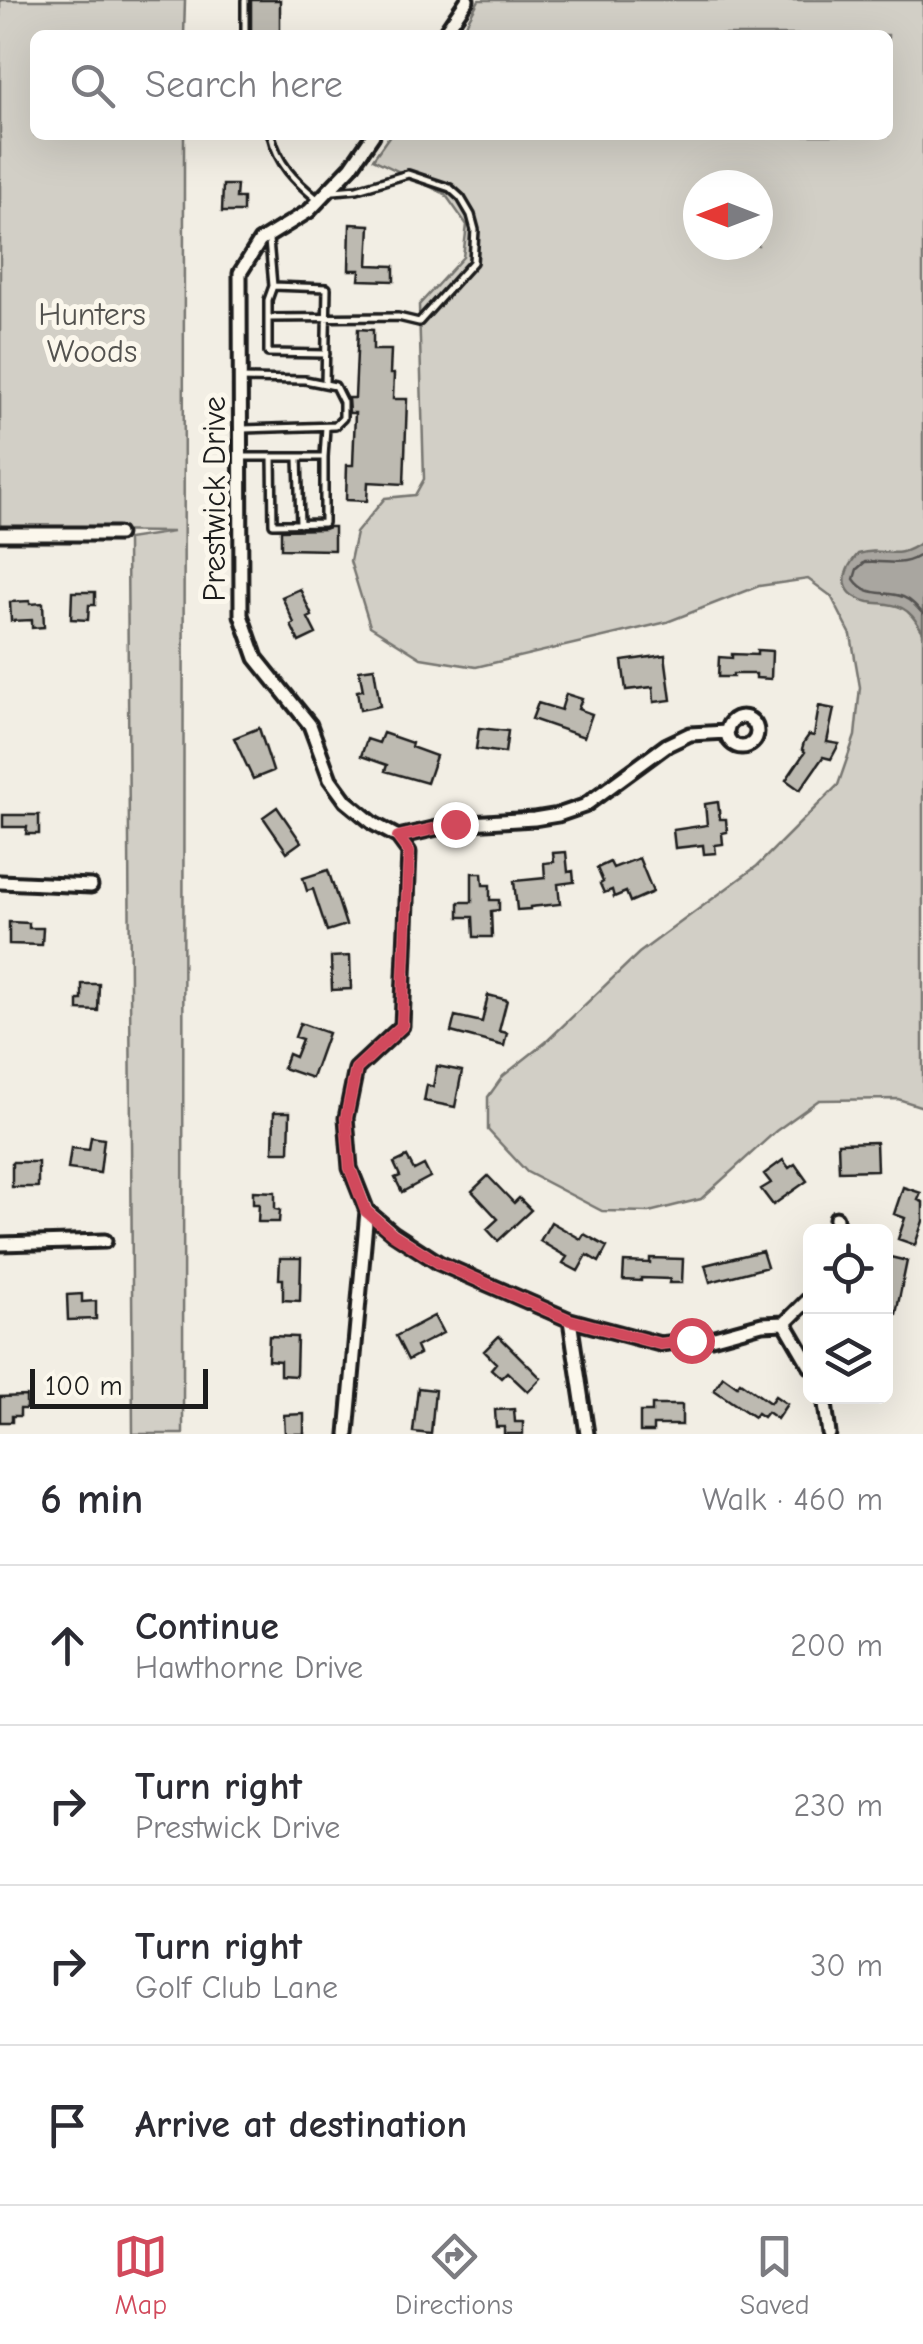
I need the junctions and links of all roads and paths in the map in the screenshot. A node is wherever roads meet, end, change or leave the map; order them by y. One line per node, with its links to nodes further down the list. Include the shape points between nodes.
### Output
1 (246, 0): 3 (lane)
2 (467, 0): 4 (street)
3 (246, 30)
4 (446, 30)
5 (272, 140): 7 (lane, via 290,176)
6 (370, 140): 7 (street, Prestwick Drive)
7 (323, 196): 8 (street, Prestwick Drive); 11 (lane, via 408,174 450,188 475,230 473,262 420,322)
8 (269, 236): 9 (lane); 13 (street, Prestwick Drive, via 240,273)
9 (273, 286): 10 (lane); 11 (lane, via 327,288)
10 (268, 318): 11 (lane); 12 (lane, via 268,353)
11 (326, 318): 12 (lane)
12 (326, 354): 14 (lane)
13 (240, 379): 14 (lane); 16 (street, Prestwick Drive)
14 (325, 384): 15 (lane, via 336,386 343,402 343,418)
15 (326, 426): 16 (lane); 20 (lane)
16 (240, 429): 17 (street, Prestwick Drive)
17 (240, 457): 18 (lane); 25 (street, Prestwick Drive, via 241,615 256,658 310,725 330,779 346,801)
18 (272, 457): 19 (lane); 21 (lane, via 273,524)
19 (298, 457): 20 (lane); 21 (lane)
20 (324, 457): 21 (lane, via 324,524)
21 (300, 524)
22 (0, 534): 23 (street)
23 (118, 534)
24 (727, 732): 25 (street, via 690,734 667,745 584,806 558,815 455,824)
25 (398, 837): 28 (street, via 409,852 402,1026 356,1069 346,1118 350,1168)
26 (0, 882): 27 (street)
27 (92, 886)
28 (366, 1211): 32 (street, via 439,1263); 36 (street)
29 (105, 1241): 30 (street)
30 (0, 1244)
31 (803, 1305): 33 (street)
32 (570, 1320): 33 (street, via 660,1344); 37 (street)
33 (785, 1324): 34 (street)
34 (803, 1354)
35 (825, 1404): 38 (street)
36 (347, 1434)
37 (587, 1434)
38 (830, 1434)

